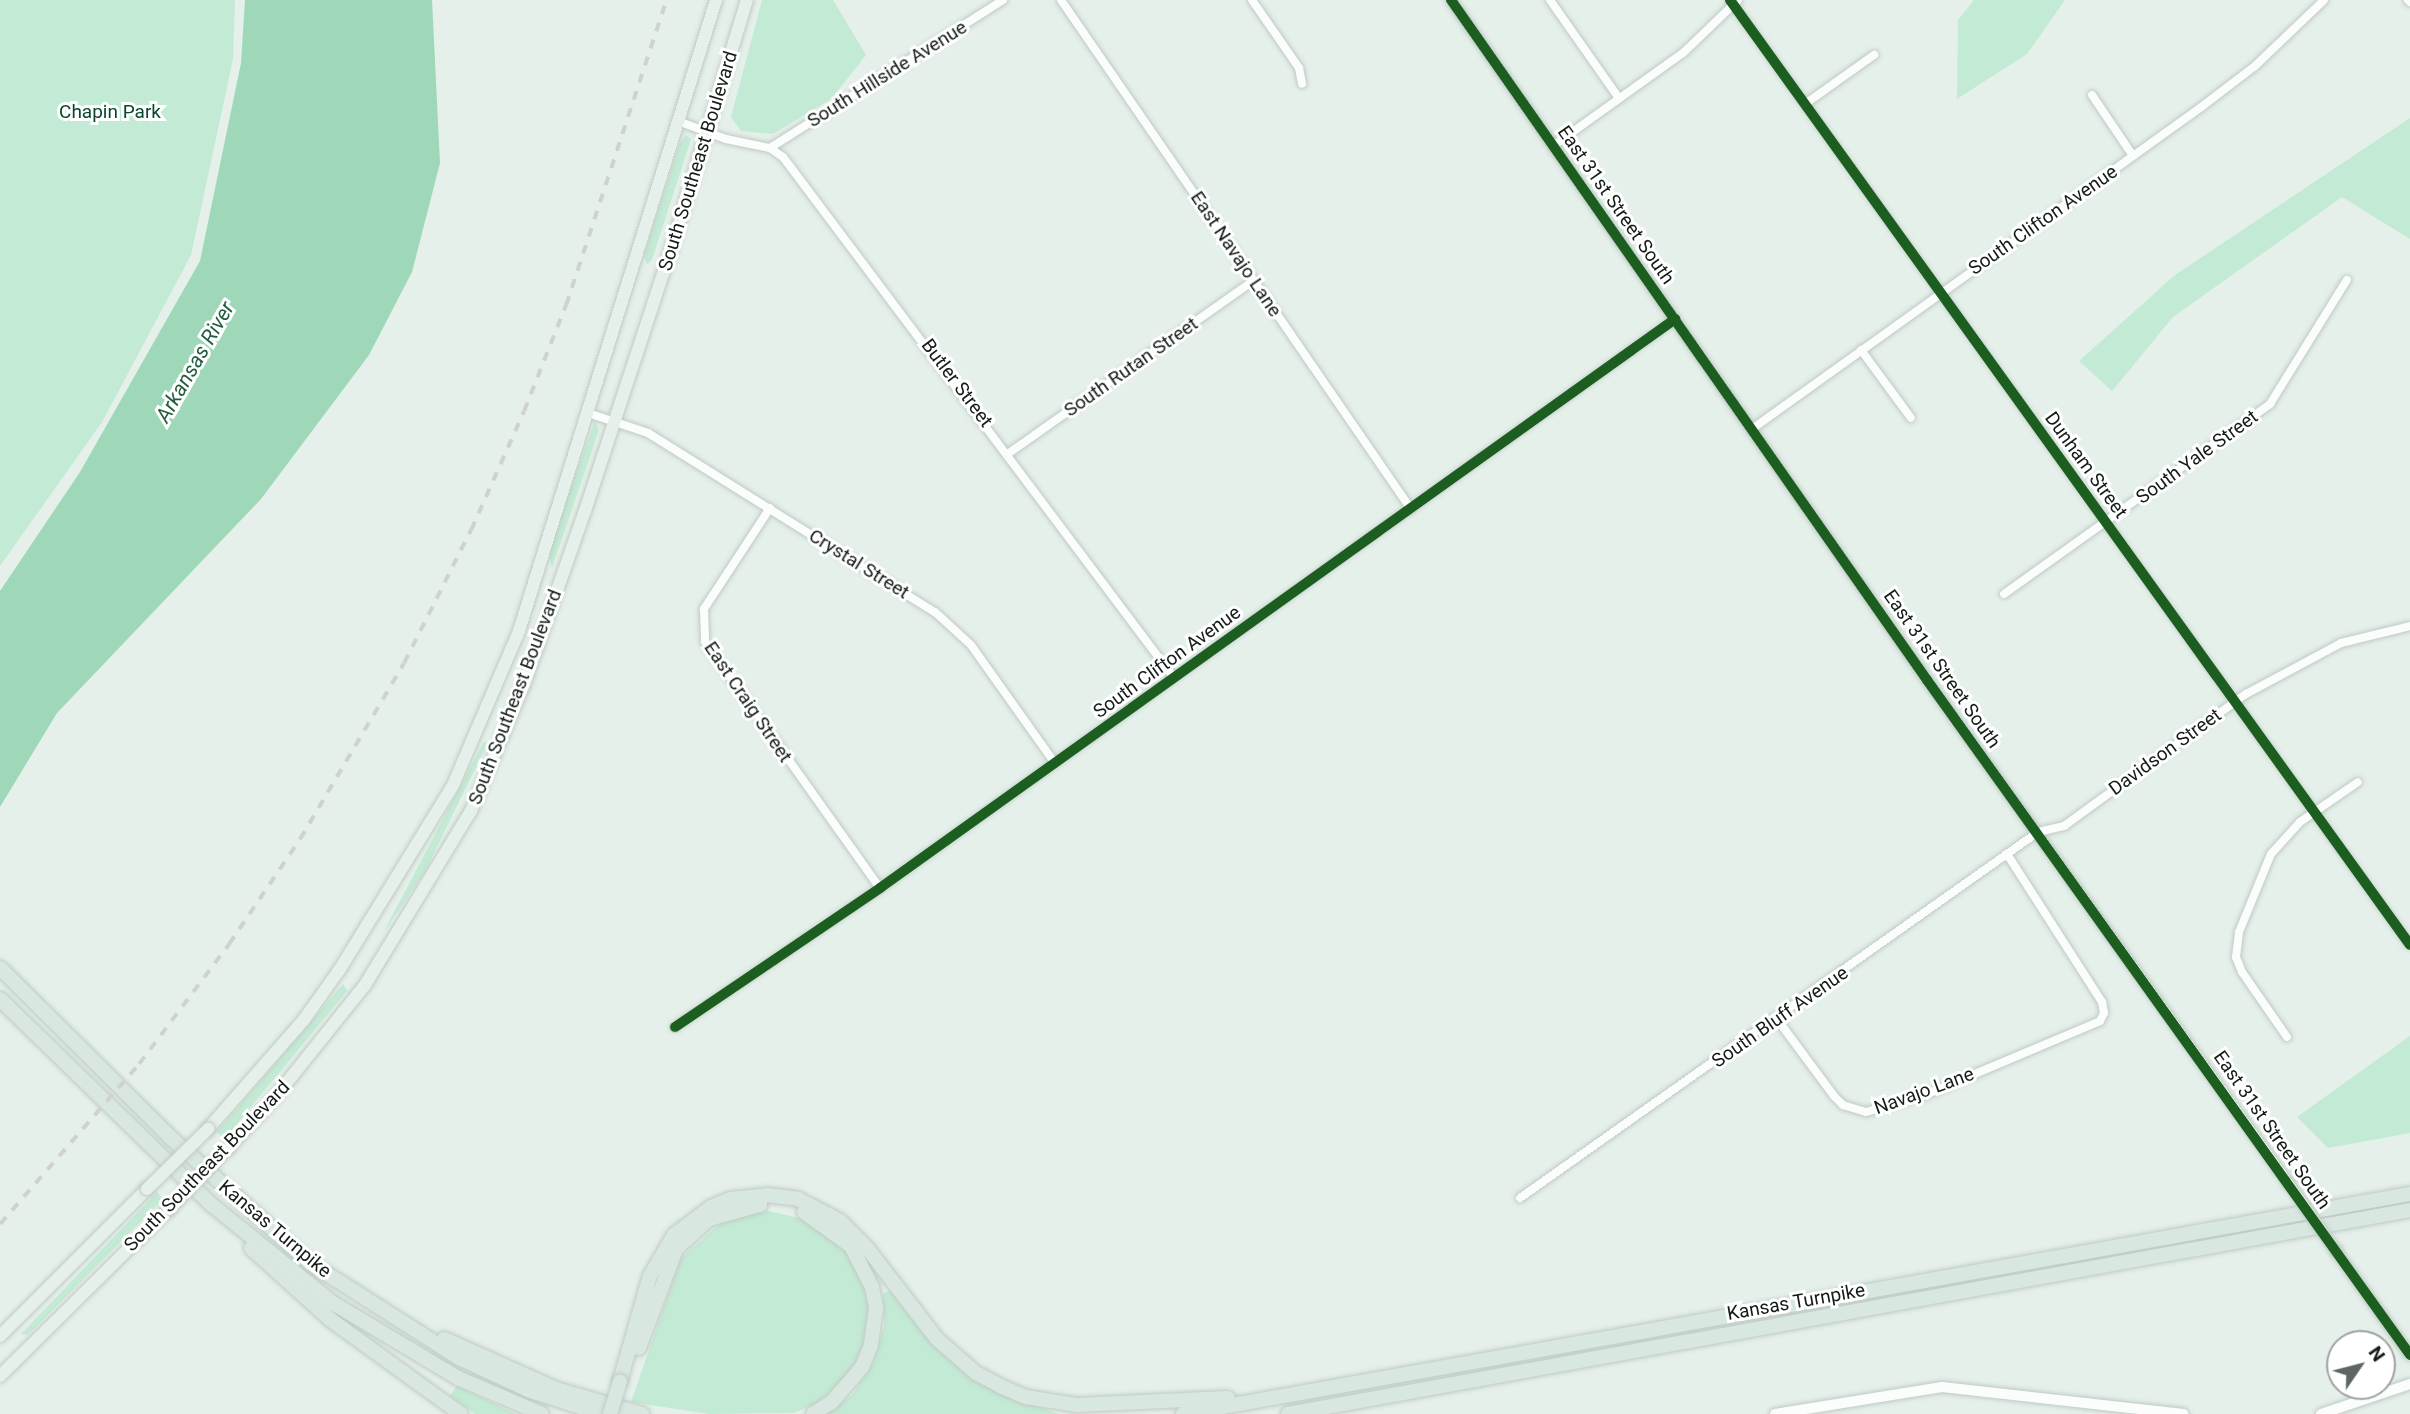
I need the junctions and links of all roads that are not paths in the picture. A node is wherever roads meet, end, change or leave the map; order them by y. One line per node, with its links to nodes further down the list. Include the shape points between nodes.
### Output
1 (716, 0): 15 (main road, South Southeast Boulevard)
2 (747, 0): 16 (main road, South Southeast Boulevard)
3 (1003, 0): 18 (street, South Hillside Avenue)
4 (1062, 0): 21 (street, East Navajo Lane)
5 (1252, 0): 11 (street, via 1299,68)
6 (1451, 0): 17 (street, East 31st Street South)
7 (1550, 0): 13 (street)
8 (2325, 0): 19 (street, South Clifton Avenue, via 2255,66)
9 (1734, 2): 13 (street, via 1682,53); 14 (street, Dunham Street)
10 (1874, 55): 14 (street)
11 (1302, 84)
12 (2092, 95): 19 (street)
13 (1619, 98): 17 (street)
14 (1805, 104): 22 (street, Dunham Street)
15 (678, 121): 16 (street); 25 (main road, South Southeast Boulevard)
16 (707, 132): 18 (street); 27 (main road, South Southeast Boulevard)
17 (1553, 146): 23 (street, East 31st Street South)
18 (770, 148): 29 (street, Butler Street, via 819,203)
19 (2133, 156): 22 (street, South Clifton Avenue)
20 (2347, 280): 32 (street, South Yale Street, via 2270,404)
21 (1253, 281): 29 (street, South Rutan Street); 31 (street, East Navajo Lane)
22 (1941, 293): 24 (street, South Clifton Avenue); 32 (street, Dunham Street)
23 (1675, 319): 28 (street, East 31st Street South); 31 (street, South Clifton Avenue)
24 (1861, 350): 26 (street); 28 (street, South Clifton Avenue)
25 (588, 413): 27 (street, Crystal Street); 54 (main road, South Southeast Boulevard, bridge, via 519,631 453,785 340,969 303,1021 208,1129)
26 (1911, 418)
27 (615, 421): 30 (street, Crystal Street, via 648,433); 56 (main road, South Southeast Boulevard, bridge, via 525,682 471,811 365,985 228,1149)
28 (1752, 429): 40 (street, East 31st Street South)
29 (1009, 453): 35 (street, Butler Street)
30 (770, 508): 37 (street, Crystal Street, via 905,591 958,631); 42 (street, East Craig Street, via 704,609 705,642)
31 (1411, 509): 35 (street, South Clifton Avenue)
32 (2106, 522): 33 (street, South Yale Street); 36 (street, Dunham Street)
33 (2004, 594)
34 (2410, 626): 36 (street, Davidson Street, via 2342,642 2292,665)
35 (1174, 678): 37 (street, South Clifton Avenue)
36 (2234, 702): 39 (street, Dunham Street); 40 (street, Davidson Street, via 2064,826)
37 (1055, 763): 42 (street, South Clifton Avenue)
38 (2358, 782): 39 (street)
39 (2314, 812): 43 (street, Dunham Street); 48 (street, via 2271,854 2239,932 2236,957)
40 (2038, 832): 41 (street, South Bluff Avenue); 55 (street, East 31st Street South, bridge)
41 (2007, 854): 46 (street, South Bluff Avenue); 46 (street, Navajo Lane, via 2102,1002 2102,1018 1925,1095 1866,1112 1843,1105 1834,1096)
42 (880, 888): 47 (street, South Clifton Avenue)
43 (2410, 945)
44 (3, 971): 53 (highway, Kansas Turnpike, via 226,1189 310,1263)
45 (0, 999): 51 (highway, Kansas Turnpike)
46 (1777, 1019): 50 (street, South Bluff Avenue)
47 (675, 1027)
48 (2287, 1037)
49 (2410, 1194): 59 (highway, Kansas Turnpike)
50 (1520, 1198)
51 (212, 1205): 60 (highway, via 293,1288); 61 (highway, Kansas Turnpike, via 332,1303 391,1341 458,1378)
52 (2410, 1210): 68 (highway, Kansas Turnpike)
53 (369, 1304): 62 (highway, Kansas Turnpike, via 459,1358 528,1390); 65 (highway, via 556,1389)
54 (0, 1336)
55 (2410, 1355)
56 (0, 1376)
57 (624, 1382): 59 (highway, via 650,1276 674,1236 711,1206 766,1195 798,1199 840,1221 867,1248 937,1339 976,1373 1017,1394 1051,1403 1105,1406); 63 (highway, bridge); 64 (highway); 66 (highway, via 676,1249 709,1219 750,1205 772,1204 815,1216 833,1229 851,1245 872,1287 874,1327 862,1367 832,1402)
58 (2410, 1384): 71 (street)
59 (1257, 1398): 67 (highway, Kansas Turnpike)
60 (461, 1414)
61 (542, 1414)
62 (602, 1414)
63 (610, 1414)
64 (620, 1414)
65 (642, 1414)
66 (813, 1414)
67 (1183, 1414)
68 (1288, 1414)
69 (1775, 1414): 70 (street, via 1942,1387)
70 (2183, 1414)
71 (2321, 1414)

